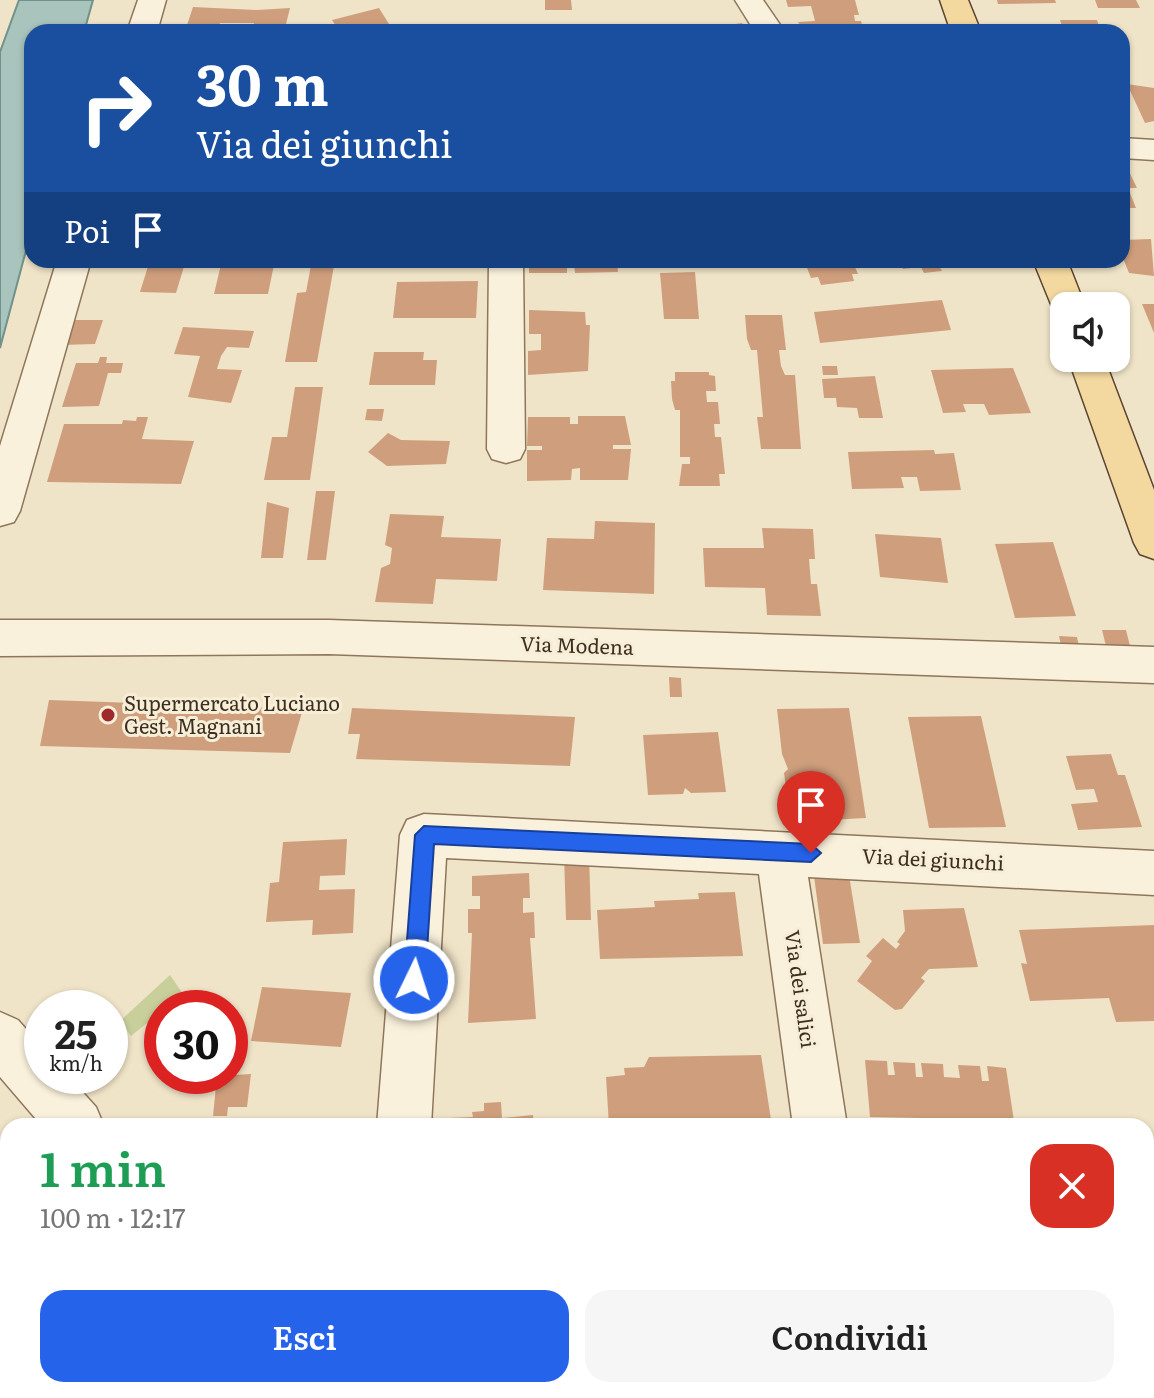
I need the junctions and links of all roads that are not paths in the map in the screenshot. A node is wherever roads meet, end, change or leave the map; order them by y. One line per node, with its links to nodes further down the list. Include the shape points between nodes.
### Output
1 (152, 0): 4 (street)
2 (749, 0): 5 (street)
3 (954, 0): 6 (main road)
4 (144, 24)
5 (765, 24)
6 (963, 24)
7 (1130, 148): 8 (street)
8 (1154, 150)
9 (72, 268): 15 (street)
10 (506, 268): 14 (street)
11 (1053, 268): 12 (main road)
12 (1062, 292)
13 (1091, 372): 16 (main road)
14 (506, 449)
15 (0, 511)
16 (1154, 543)
17 (0, 638): 18 (street, Via Modena, via 329,637)
18 (1154, 665)
19 (780, 852): 20 (street, Via dei giunchi); 23 (street, Via dei giunchi, via 424,835); 24 (street, Via dei salici)
20 (1154, 873)
21 (0, 1038): 22 (street)
22 (70, 1118)
23 (405, 1118)
24 (819, 1118)

